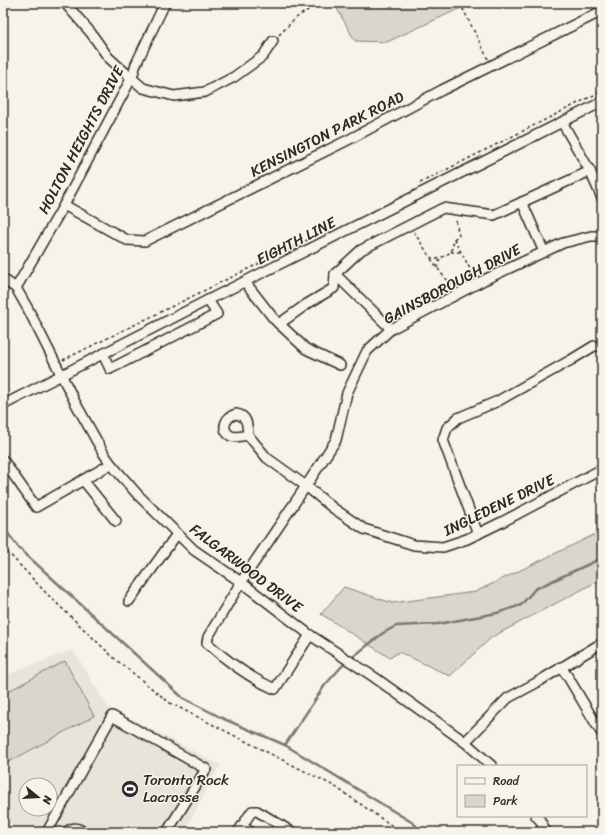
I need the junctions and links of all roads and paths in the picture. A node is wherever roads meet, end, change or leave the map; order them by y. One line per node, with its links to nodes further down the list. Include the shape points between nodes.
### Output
1 (66, 3): 8 (street, via 108,57)
2 (165, 3): 8 (street, HOLTON HEIGHTS DRIVE)
3 (318, 3): 6 (path, via 296,18)
4 (460, 3): 7 (path)
5 (602, 11): 7 (street, KENSINGTON PARK ROAD)
6 (273, 41): 8 (street, via 263,56 234,77 205,92 174,96 143,88)
7 (491, 66): 16 (street, KENSINGTON PARK ROAD, via 145,241 127,240)
8 (132, 77): 16 (street, HOLTON HEIGHTS DRIVE)
9 (602, 90): 13 (path)
10 (602, 102): 11 (street, EIGHTH LINE)
11 (562, 122): 12 (street); 30 (street, EIGHTH LINE)
12 (590, 171): 14 (street); 15 (street)
13 (415, 186)
14 (602, 198)
15 (522, 202): 17 (street, via 494,215); 24 (street)
16 (64, 205): 32 (street, HOLTON HEIGHTS DRIVE)
17 (457, 210): 18 (street, via 443,208); 21 (path, via 459,235)
18 (410, 225): 25 (path); 28 (street, via 361,250)
19 (602, 236): 24 (street, GAINSBOROUGH DRIVE, via 591,236)
20 (311, 238): 39 (path)
21 (454, 239): 22 (path); 23 (path)
22 (450, 252): 23 (path); 26 (path)
23 (461, 252): 31 (path)
24 (544, 252): 31 (street, GAINSBOROUGH DRIVE)
25 (430, 257): 26 (path, via 434,260); 27 (path)
26 (440, 259): 27 (path)
27 (437, 268): 33 (path)
28 (335, 274): 35 (street, via 334,288); 36 (street)
29 (3, 279): 32 (street, FALGARWOOD DRIVE)
30 (245, 282): 34 (street, EIGHTH LINE); 35 (street)
31 (478, 284): 33 (street, GAINSBOROUGH DRIVE)
32 (16, 288): 39 (street, FALGARWOOD DRIVE)
33 (461, 292): 36 (street, GAINSBOROUGH DRIVE)
34 (208, 300): 38 (street, EIGHTH LINE); 38 (street, via 217,314 110,369)
35 (279, 324): 40 (street, via 306,349)
36 (391, 329): 48 (street, GAINSBOROUGH DRIVE, via 367,351 347,393 336,440)
37 (602, 346): 51 (street, via 594,346 498,401 458,418 447,428 443,440)
38 (103, 354): 41 (street, EIGHTH LINE)
39 (57, 365): 41 (street, FALGARWOOD DRIVE)
40 (340, 365)
41 (62, 375): 42 (street, EIGHTH LINE); 45 (street, FALGARWOOD DRIVE)
42 (3, 404)
43 (248, 435): 48 (street, INGLEDENE DRIVE, via 267,458)
44 (3, 460): 47 (street, via 36,507)
45 (111, 464): 47 (street); 50 (street, FALGARWOOD DRIVE)
46 (602, 469): 51 (street, INGLEDENE DRIVE)
47 (83, 480): 49 (street)
48 (306, 486): 51 (street, INGLEDENE DRIVE, via 364,529 414,546 443,547); 53 (street, GAINSBOROUGH DRIVE)
49 (116, 521)
50 (177, 534): 53 (street, FALGARWOOD DRIVE, via 194,550); 54 (street)
51 (478, 534)
52 (3, 547): 69 (path, via 46,593 114,658 170,703 334,786)
53 (241, 582): 55 (street, FALGARWOOD DRIVE); 55 (street, GAINSBOROUGH DRIVE, via 208,637 207,643 220,654 263,684 275,689)
54 (129, 601)
55 (310, 634): 59 (street, FALGARWOOD DRIVE)
56 (602, 643): 57 (street)
57 (561, 667): 58 (street); 59 (street, via 508,698)
58 (602, 734)
59 (465, 742): 60 (street, FALGARWOOD DRIVE)
60 (491, 765)
61 (537, 817): 70 (street)
62 (240, 829): 67 (street); 68 (street, via 252,811 257,811)
63 (48, 832): 66 (street, via 112,716 206,769)
64 (66, 832): 65 (street, via 71,828)
65 (85, 832)
66 (167, 832)
67 (251, 832)
68 (292, 832)
69 (401, 832)
70 (546, 832)

